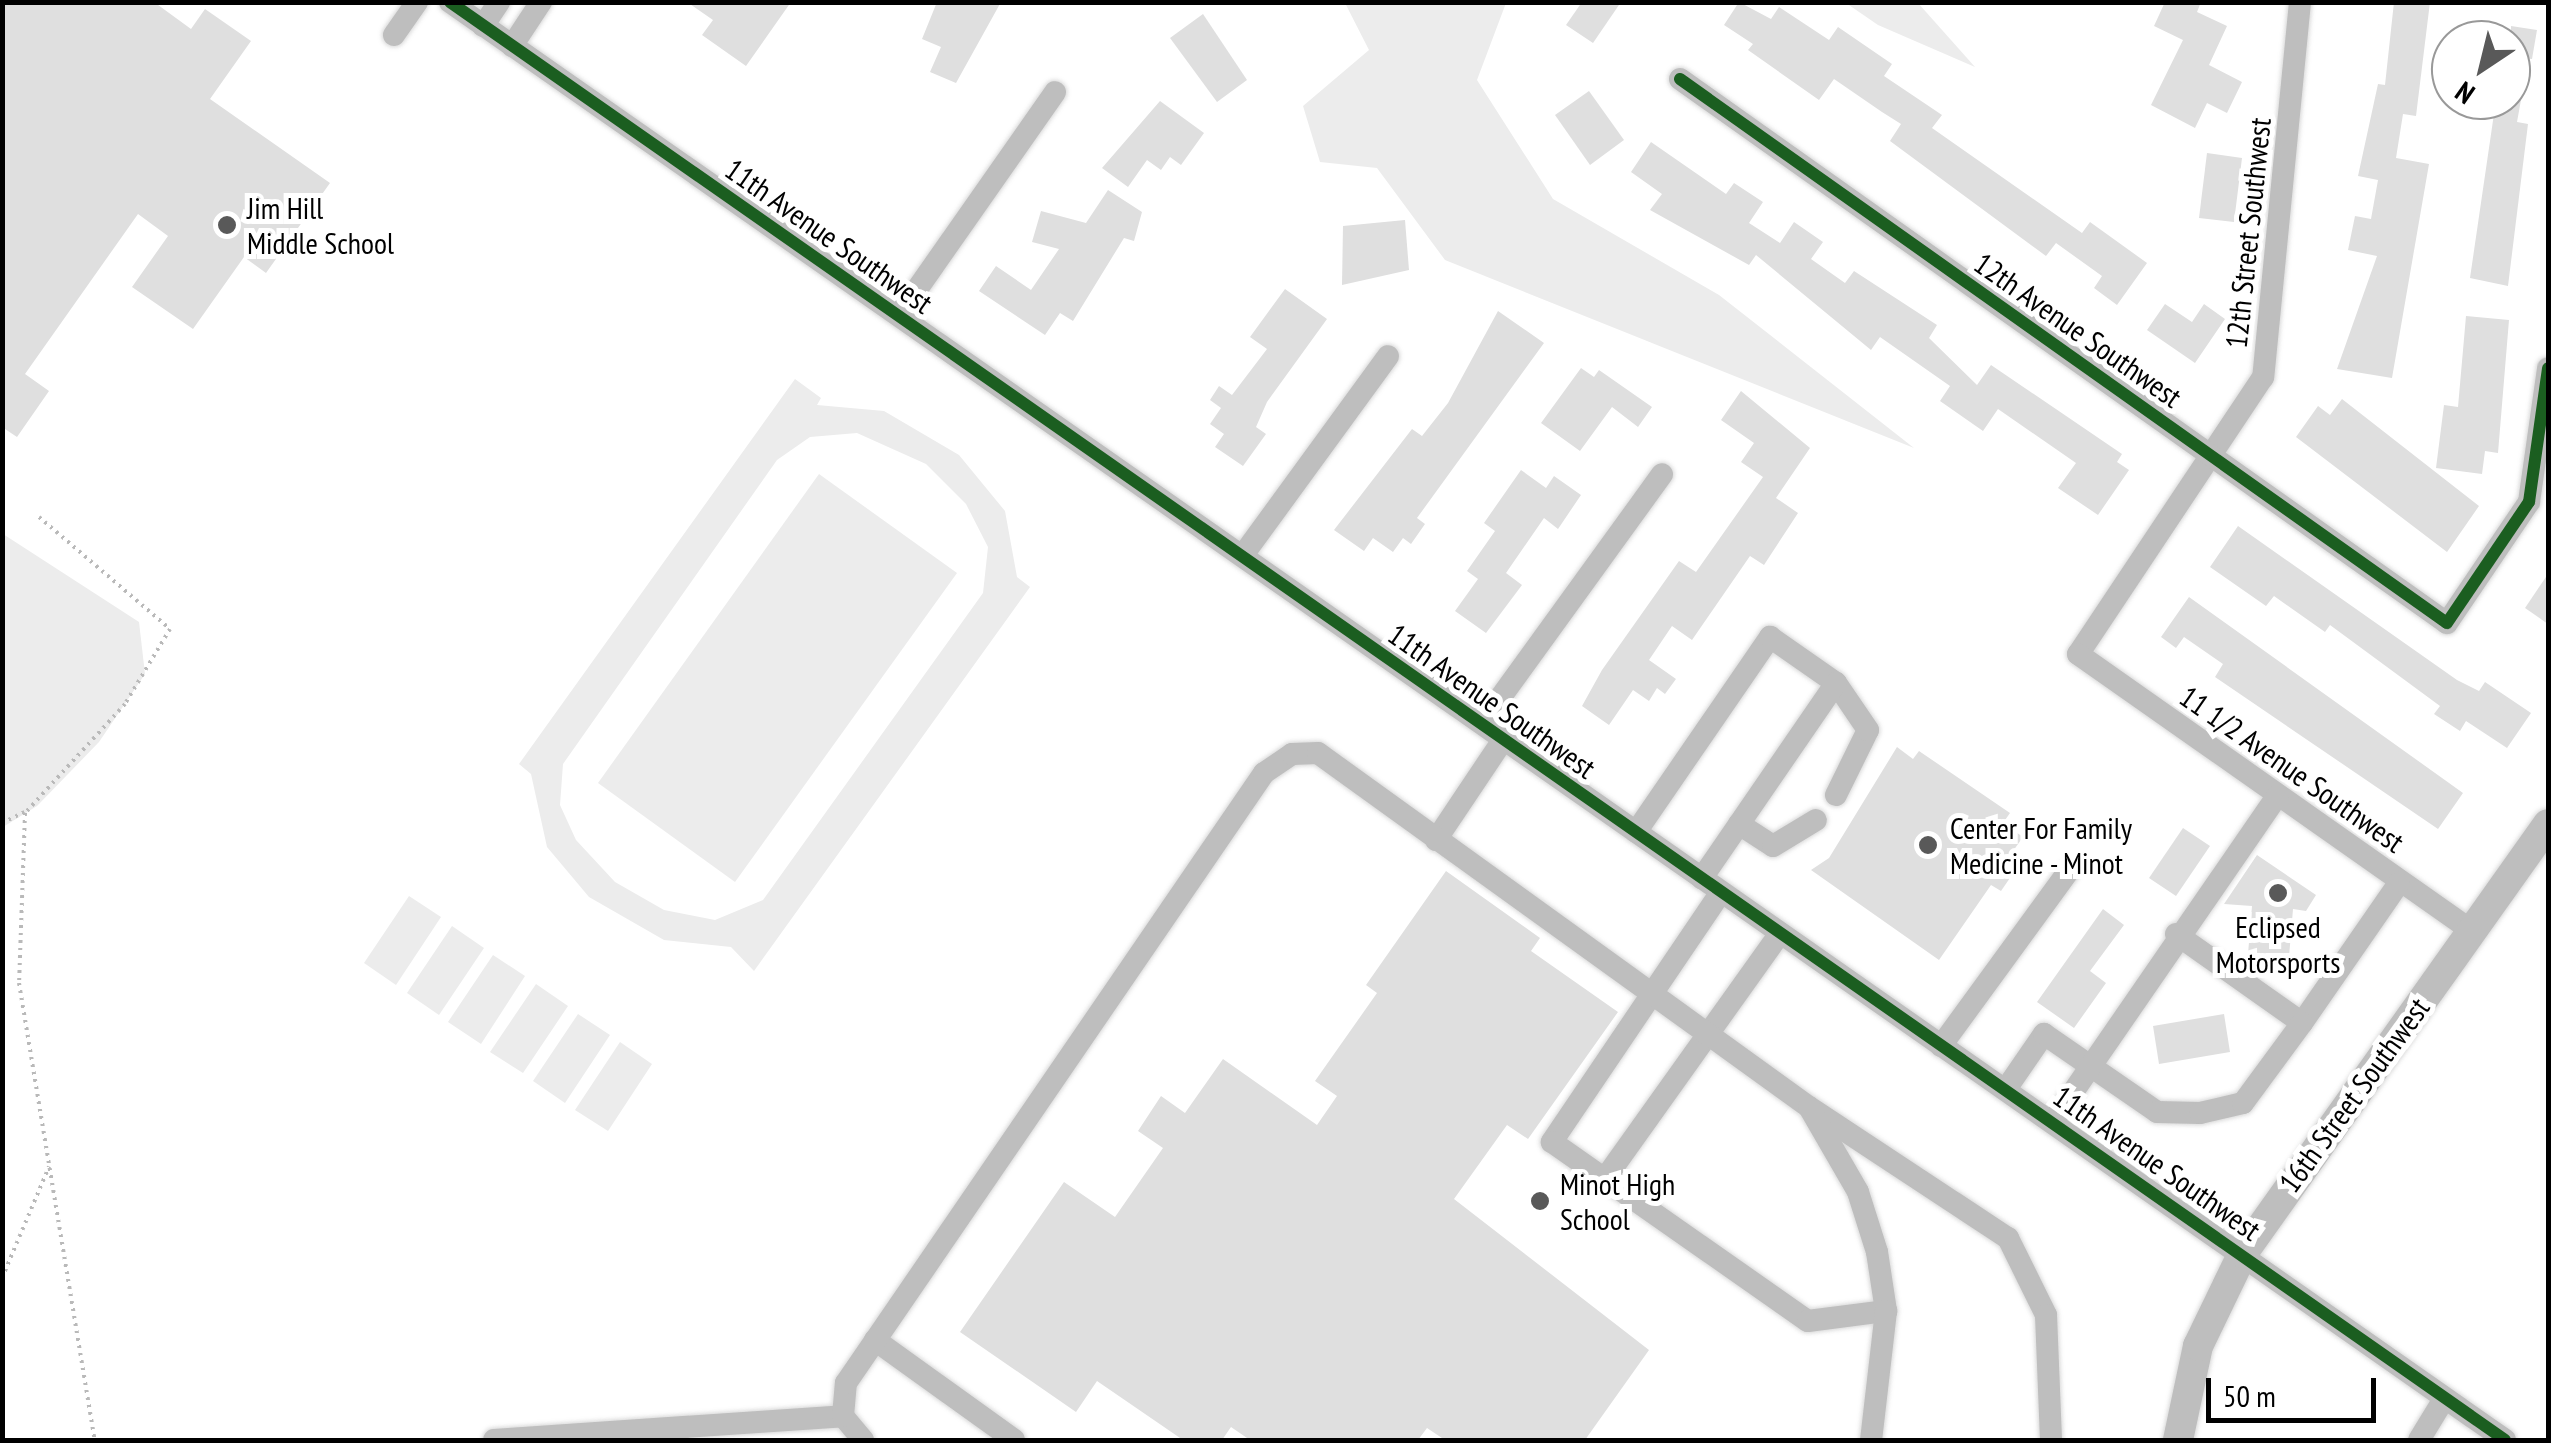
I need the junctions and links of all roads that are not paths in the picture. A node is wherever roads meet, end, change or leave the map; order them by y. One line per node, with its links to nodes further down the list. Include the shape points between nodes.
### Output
1 (417, 2): 7 (street)
2 (450, 2): 6 (street, 11th Avenue Southwest)
3 (499, 2): 6 (street)
4 (541, 2): 8 (street)
5 (2300, 2): 14 (street, 12th Street Southwest, via 2263,377)
6 (484, 26): 8 (street, 11th Avenue Southwest)
7 (394, 34)
8 (512, 46): 11 (street, 11th Avenue Southwest)
9 (1680, 78): 14 (street, 12th Avenue Southwest)
10 (1055, 92): 11 (street)
11 (899, 315): 16 (street, 11th Avenue Southwest)
12 (1388, 356): 16 (street)
13 (2548, 368): 14 (street, 12th Avenue Southwest, via 2530,502 2447,623)
14 (2211, 456): 17 (street, 12th Street Southwest)
15 (1662, 474): 19 (street)
16 (1243, 555): 19 (street, 11th Avenue Southwest)
17 (2078, 654): 22 (street, 11 1/2 Avenue Southwest)
18 (1836, 683): 21 (street, via 1868,730); 24 (street); 26 (street, via 1770,638)
19 (1482, 723): 20 (street, 11th Avenue Southwest)
20 (1503, 740): 26 (street, 11th Avenue Southwest); 27 (street)
21 (1836, 795)
22 (2276, 796): 29 (street, 11 1/2 Avenue Southwest); 33 (street)
23 (1816, 820): 24 (street, via 1773,846)
24 (1739, 824): 30 (street)
25 (2548, 824): 31 (main road, 16th Street Southwest)
26 (1636, 832): 30 (street, 11th Avenue Southwest)
27 (1436, 840): 34 (street); 45 (street, via 1318,753 1292,754 1264,773)
28 (2068, 872): 37 (street)
29 (2400, 883): 31 (street, 11 1/2 Avenue Southwest); 35 (street)
30 (1711, 885): 32 (street, 11th Avenue Southwest); 34 (street)
31 (2472, 931): 43 (main road, 16th Street Southwest)
32 (1780, 933): 36 (street); 37 (street, 11th Avenue Southwest)
33 (2176, 934): 35 (street); 38 (street)
34 (1658, 994): 36 (street); 42 (street, via 1552,1142)
35 (2302, 1023): 38 (street, via 2243,1103 2200,1113 2157,1112)
36 (1714, 1031): 40 (street); 42 (street)
37 (1941, 1046): 39 (street, 11th Avenue Southwest)
38 (2092, 1067): 39 (street, via 2044,1034); 41 (street)
39 (2006, 1089): 41 (street, 11th Avenue Southwest)
40 (1809, 1107): 44 (street, via 1858,1192); 52 (street, via 2008,1238 2046,1315)
41 (2053, 1121): 43 (street, 11th Avenue Southwest)
42 (1604, 1180): 44 (street, via 1808,1322)
43 (2243, 1253): 46 (street, 11th Avenue Southwest); 53 (main road, 16th Street Southwest, via 2198,1346)
44 (1886, 1311): 51 (street)
45 (875, 1340): 47 (street, via 846,1383); 50 (street)
46 (2444, 1398): 54 (street); 55 (street, 11th Avenue Southwest)
47 (843, 1416): 48 (street); 49 (street)
48 (494, 1440)
49 (864, 1440)
50 (1014, 1440)
51 (1871, 1440)
52 (2051, 1440)
53 (2178, 1440)
54 (2418, 1440)
55 (2505, 1440)

